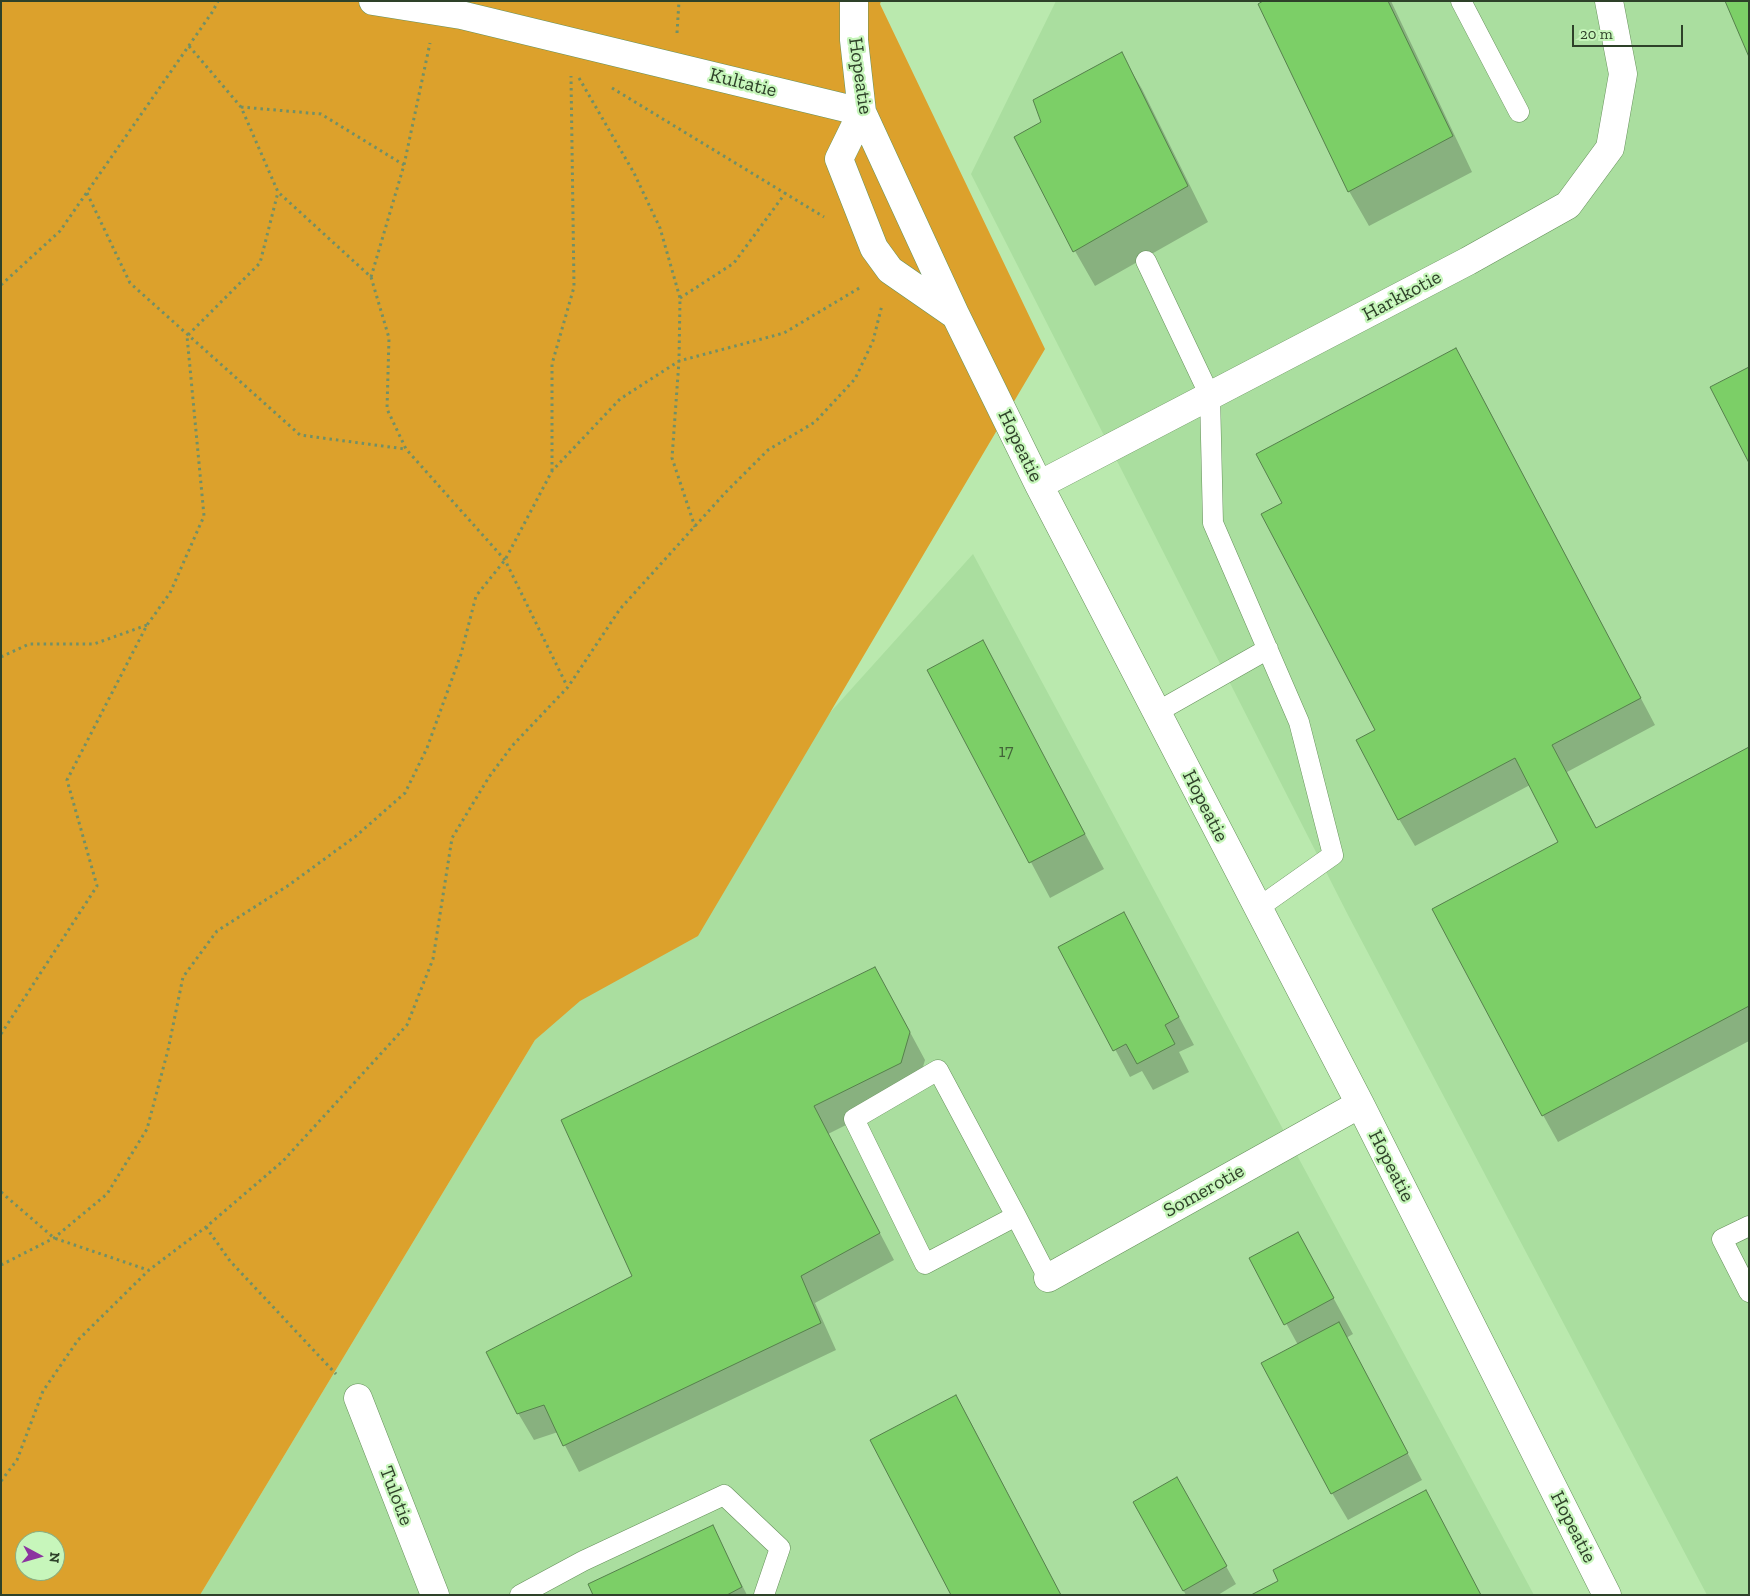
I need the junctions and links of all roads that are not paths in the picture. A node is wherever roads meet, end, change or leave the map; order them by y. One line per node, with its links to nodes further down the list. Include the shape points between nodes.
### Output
1 (373, 1): 5 (street, Kultatie, via 437,11 539,34)
2 (854, 1): 5 (street, Hopeatie, via 854,40)
3 (1461, 1): 6 (lane)
4 (1609, 1): 9 (street, Harkkotie, via 1624,74 1610,148 1568,205)
5 (862, 112): 8 (street, Hopeatie); 8 (street, via 839,159 874,248 890,270)
6 (1520, 112)
7 (1146, 261): 9 (lane)
8 (956, 316): 10 (street, Hopeatie)
9 (1210, 396): 10 (street, Harkkotie); 11 (lane, via 1213,524)
10 (1039, 485): 12 (street, Hopeatie)
11 (1268, 649): 12 (lane); 13 (lane, via 1299,722 1333,856)
12 (1157, 712): 13 (street, Hopeatie)
13 (1258, 908): 14 (street, Hopeatie)
14 (1360, 1104): 17 (street, Somerotie); 23 (street, Hopeatie)
15 (1016, 1216): 15 (lane, via 938,1070 854,1119 925,1264); 17 (lane)
16 (1749, 1226): 18 (lane, via 1722,1239)
17 (1048, 1278)
18 (1749, 1292)
19 (358, 1398): 20 (street, Tulotie)
20 (435, 1595)
21 (520, 1595): 22 (lane, via 583,1561 724,1496 780,1548)
22 (764, 1595)
23 (1607, 1595)

